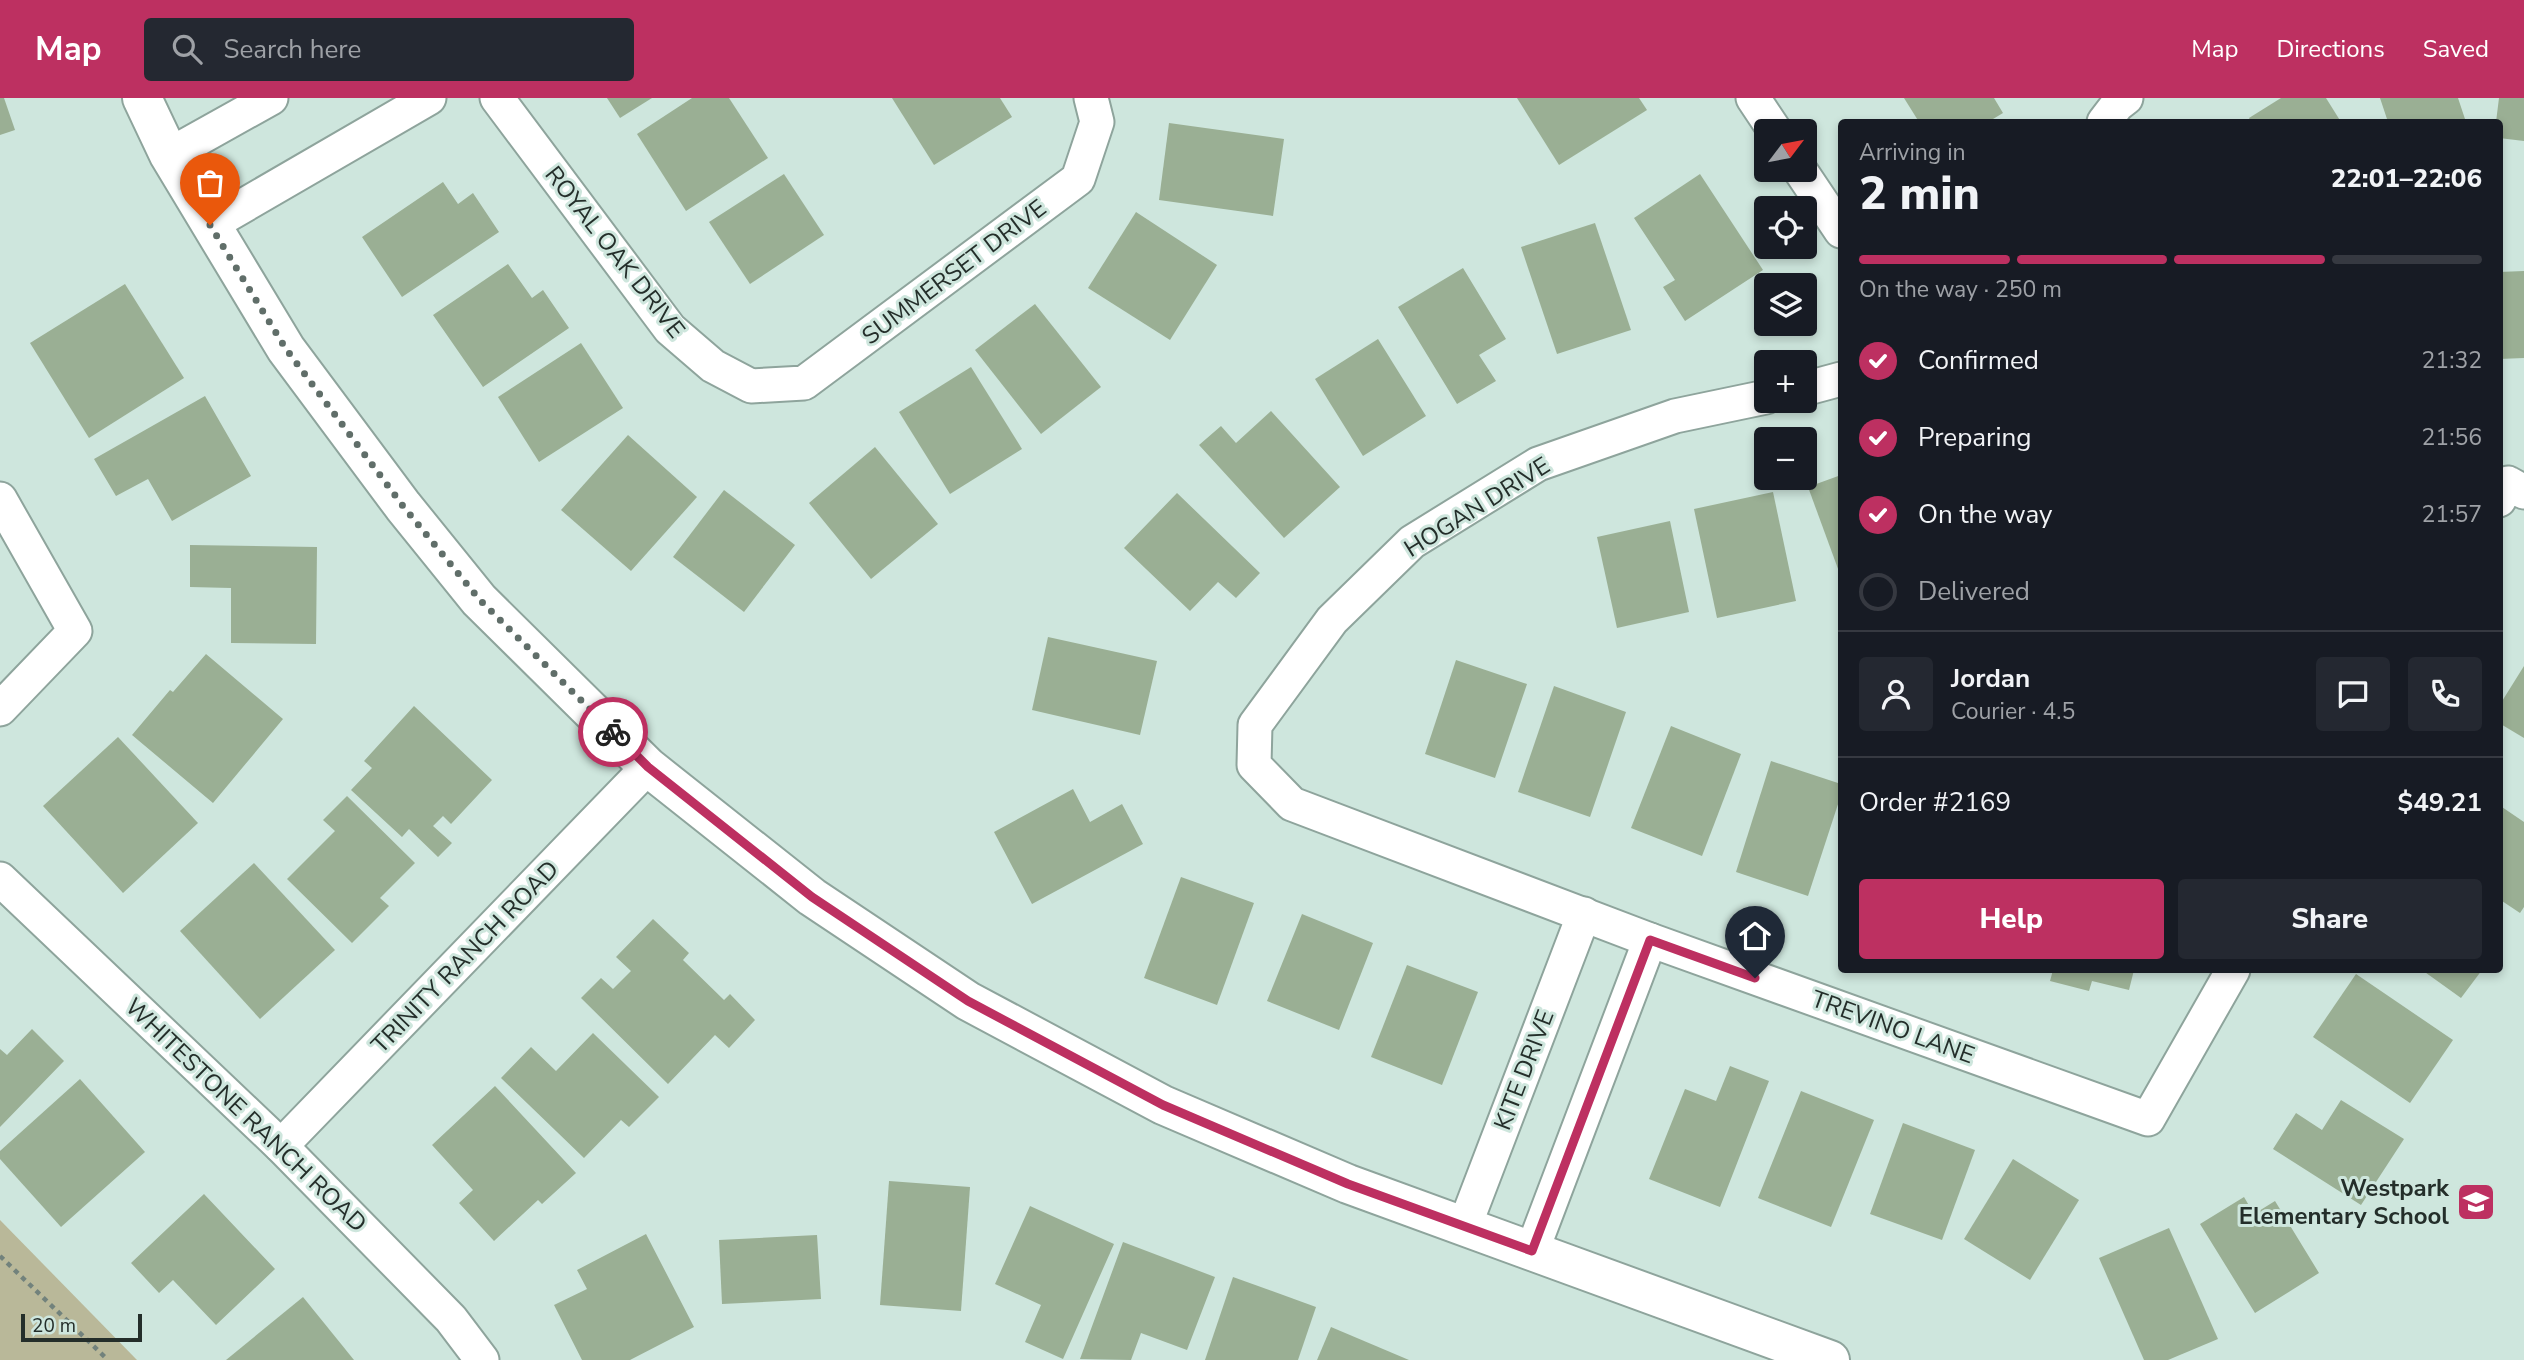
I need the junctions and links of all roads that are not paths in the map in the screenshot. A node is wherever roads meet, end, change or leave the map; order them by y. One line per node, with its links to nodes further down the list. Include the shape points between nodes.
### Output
1 (142, 98): 10 (street)
2 (271, 98): 10 (street)
3 (429, 98): 12 (street)
4 (497, 98): 15 (street, ROYAL OAK DRIVE, via 670,329 713,366)
5 (1091, 98): 15 (street, SUMMERSET DRIVE, via 1097,122 1078,179 804,383)
6 (1753, 98): 8 (street)
7 (2126, 98): 9 (street)
8 (1767, 119)
9 (2106, 119)
10 (169, 155): 12 (street)
11 (1808, 182): 13 (street)
12 (210, 225): 23 (street, via 286,349 403,506 480,600)
13 (1838, 227)
14 (1838, 380): 16 (street)
15 (751, 386)
16 (1817, 386)
17 (1754, 400): 22 (street, HOGAN DRIVE, via 1675,416 1538,464 1412,542 1332,620 1255,725)
18 (2503, 492): 19 (street, via 2508,483)
19 (2524, 492)
20 (0, 499): 21 (street, via 75,631)
21 (0, 709)
22 (1254, 765): 25 (street, TREVINO LANE, via 1292,804)
23 (648, 767): 28 (street, TRINITY RANCH ROAD); 29 (street, via 812,897 968,1001 1163,1105 1348,1184)
24 (0, 879): 28 (street, WHITESTONE RANCH ROAD)
25 (1584, 914): 26 (street, TREVINO LANE); 29 (street, KITE DRIVE)
26 (1650, 940): 27 (street, TREVINO LANE, via 2148,1119); 30 (street)
27 (2231, 973)
28 (282, 1146): 31 (street, WHITESTONE RANCH ROAD, via 452,1319)
29 (1465, 1225): 30 (street)
30 (1532, 1251): 32 (street)
31 (482, 1360)
32 (1830, 1360)

